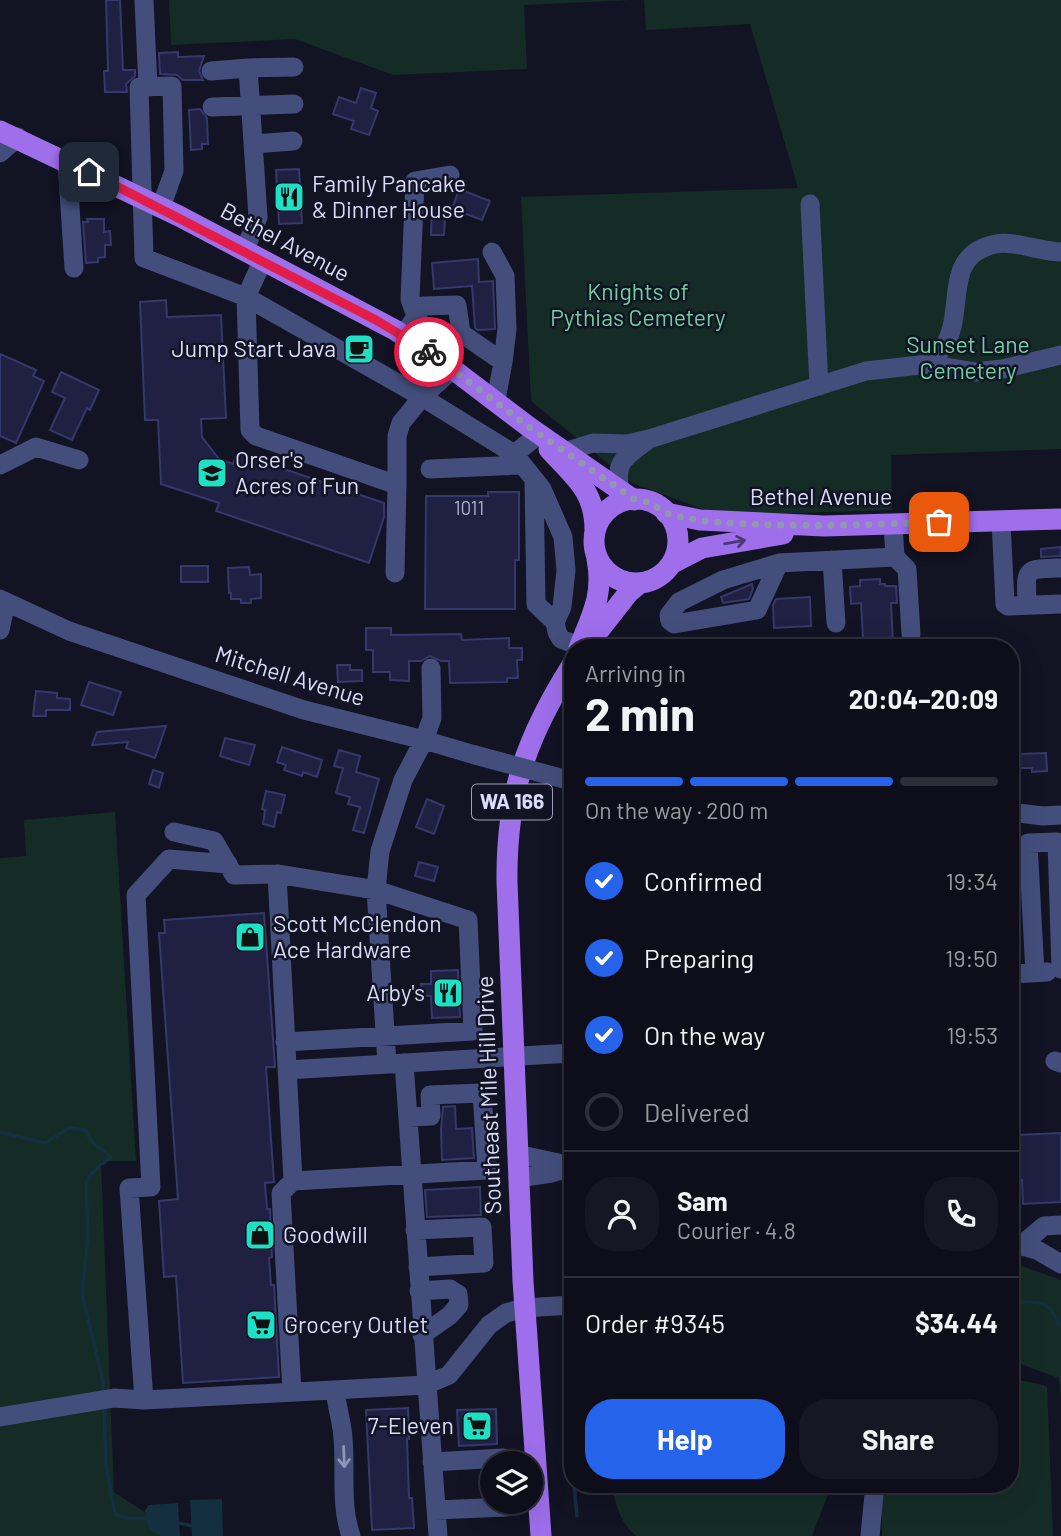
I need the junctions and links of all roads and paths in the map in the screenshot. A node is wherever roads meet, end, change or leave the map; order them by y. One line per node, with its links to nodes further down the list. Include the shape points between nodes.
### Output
1 (144, 1): 5 (street)
2 (294, 67): 3 (street)
3 (248, 68): 4 (street); 7 (street)
4 (211, 71)
5 (148, 87): 14 (street, via 139,87); 14 (street, via 172,86 174,171)
6 (294, 104): 7 (street)
7 (251, 106): 8 (street); 11 (street)
8 (212, 107)
9 (5, 141): 12 (main road, Bethel Avenue)
10 (293, 141): 11 (street)
11 (253, 144): 18 (street, via 258,217)
12 (67, 161): 14 (main road, Bethel Avenue); 19 (street)
13 (450, 175): 21 (street, via 415,181 410,299)
14 (152, 203): 18 (main road, Bethel Avenue); 20 (street, via 144,258)
15 (810, 204): 27 (street)
16 (492, 251): 24 (street, via 505,276)
17 (1061, 252): 25 (street, via 996,244 965,261 947,341)
18 (254, 255): 20 (street); 22 (main road, Bethel Avenue)
19 (74, 268)
20 (246, 297): 28 (street); 37 (street, via 250,430 256,436)
21 (416, 316): 22 (street); 24 (street, via 423,306 457,305 461,333)
22 (403, 336): 26 (main road, Bethel Avenue)
23 (1061, 355): 25 (street, via 975,372)
24 (503, 362): 29 (street)
25 (929, 364): 27 (street, via 866,371)
26 (453, 369): 28 (street); 29 (main road, Bethel Avenue)
27 (818, 386): 31 (street)
28 (422, 397): 35 (street); 37 (street, via 401,423 397,436)
29 (496, 400): 30 (main road, Bethel Avenue)
30 (533, 432): 32 (main road, Bethel Avenue); 35 (street); 44 (main road, Bethel Avenue, via 589,495 595,513)
31 (649, 439): 32 (street, via 593,443); 38 (street, via 618,467)
32 (567, 451): 38 (main road, Bethel Avenue)
33 (79, 460): 34 (street, via 36,447)
34 (0, 465)
35 (523, 466): 36 (street); 55 (street, via 536,604); 55 (street, via 542,489 563,537 566,570 562,607)
36 (430, 469)
37 (397, 485): 50 (street)
38 (627, 495): 39 (main road); 44 (main road, via 598,523)
39 (666, 513): 43 (main road, Bethel Avenue, via 700,520); 48 (main road, via 677,543)
40 (1061, 519): 41 (main road, Bethel Avenue)
41 (1001, 521): 42 (main road, Bethel Avenue); 54 (street, via 1005,604)
42 (893, 524): 43 (main road, Bethel Avenue); 45 (street)
43 (824, 526): 48 (main road, one-way to 43, via 702,548)
44 (595, 544): 51 (main road, via 605,570 621,581); 59 (main road, Southeast Mile Hill Drive / WA 166, via 600,588)
45 (895, 557): 46 (street); 58 (street, via 907,569)
46 (832, 560): 47 (street); 56 (street)
47 (779, 563): 47 (street, via 723,580 679,602 670,621 757,610)
48 (671, 564): 51 (main road, WA 166, via 657,577)
49 (1061, 568): 54 (street, via 1028,571)
50 (395, 573)
51 (640, 583): 60 (main road, Southeast Mile Hill Drive / WA 166)
52 (3, 601): 57 (street); 64 (street, Mitchell Avenue, via 69,631 304,710)
53 (1061, 604): 54 (street)
54 (1027, 606)
55 (555, 622): 61 (street)
56 (836, 624)
57 (0, 630)
58 (911, 634)
59 (584, 639)
60 (589, 639)
61 (564, 641)
62 (431, 668): 64 (street, via 432,718)
63 (564, 677): 80 (main road, Southeast Mile Hill Drive / WA 166, via 526,755 509,820)
64 (425, 740): 65 (street, Mitchell Avenue, bridge); 73 (street, via 403,780 380,851)
65 (564, 779)
66 (1019, 813): 67 (street); 70 (street)
67 (1058, 816): 69 (street)
68 (174, 832): 71 (street, via 214,841)
69 (1057, 842): 70 (street); 74 (street)
70 (1028, 843): 75 (street)
71 (228, 864): 72 (street, via 234,875); 103 (street, via 169,859 136,895 151,1187 129,1188)
72 (277, 874): 73 (street); 78 (street)
73 (376, 890): 77 (street); 77 (street, via 468,920 473,1031)
74 (1061, 970): 75 (street)
75 (1035, 973): 76 (street)
76 (1019, 974)
77 (384, 1035): 78 (street); 81 (street)
78 (285, 1042): 82 (street)
79 (564, 1054): 80 (street)
80 (513, 1057): 81 (street); 84 (main road, Southeast Mile Hill Drive / WA 166)
81 (395, 1063): 82 (street); 83 (street)
82 (287, 1070): 89 (street)
83 (408, 1117): 87 (street); 87 (street, via 431,1116 430,1095 482,1093 487,1170)
84 (517, 1154): 85 (street); 88 (main road, Southeast Mile Hill Drive / WA 166)
85 (564, 1165)
86 (564, 1170): 88 (street)
87 (412, 1174): 89 (street); 91 (street)
88 (518, 1178): 98 (main road, Southeast Mile Hill Drive / WA 166)
89 (293, 1181): 102 (street, via 281,1193)
90 (1061, 1225): 92 (street, via 1044,1226)
91 (415, 1230): 95 (street); 95 (street, via 482,1227 484,1263)
92 (1019, 1242)
93 (1019, 1245): 94 (street)
94 (1061, 1264)
95 (418, 1266): 96 (street)
96 (419, 1291): 99 (street); 99 (street, via 450,1289 458,1294 459,1305)
97 (564, 1306): 98 (street)
98 (524, 1308): 100 (street, via 489,1325 449,1375); 112 (main road, Southeast Mile Hill Drive / WA 166)
99 (422, 1335): 100 (street)
100 (426, 1385): 101 (street); 106 (street)
101 (335, 1390): 102 (street); 110 (street, one-way to 110)
102 (292, 1392): 103 (street)
103 (144, 1400): 104 (street, via 114,1398)
104 (0, 1417)
105 (480, 1459): 106 (street)
106 (432, 1462): 109 (street)
107 (874, 1493): 113 (street)
108 (480, 1508): 109 (street)
109 (436, 1510): 111 (street)
110 (351, 1536)
111 (438, 1536)
112 (541, 1536)
113 (870, 1536)

